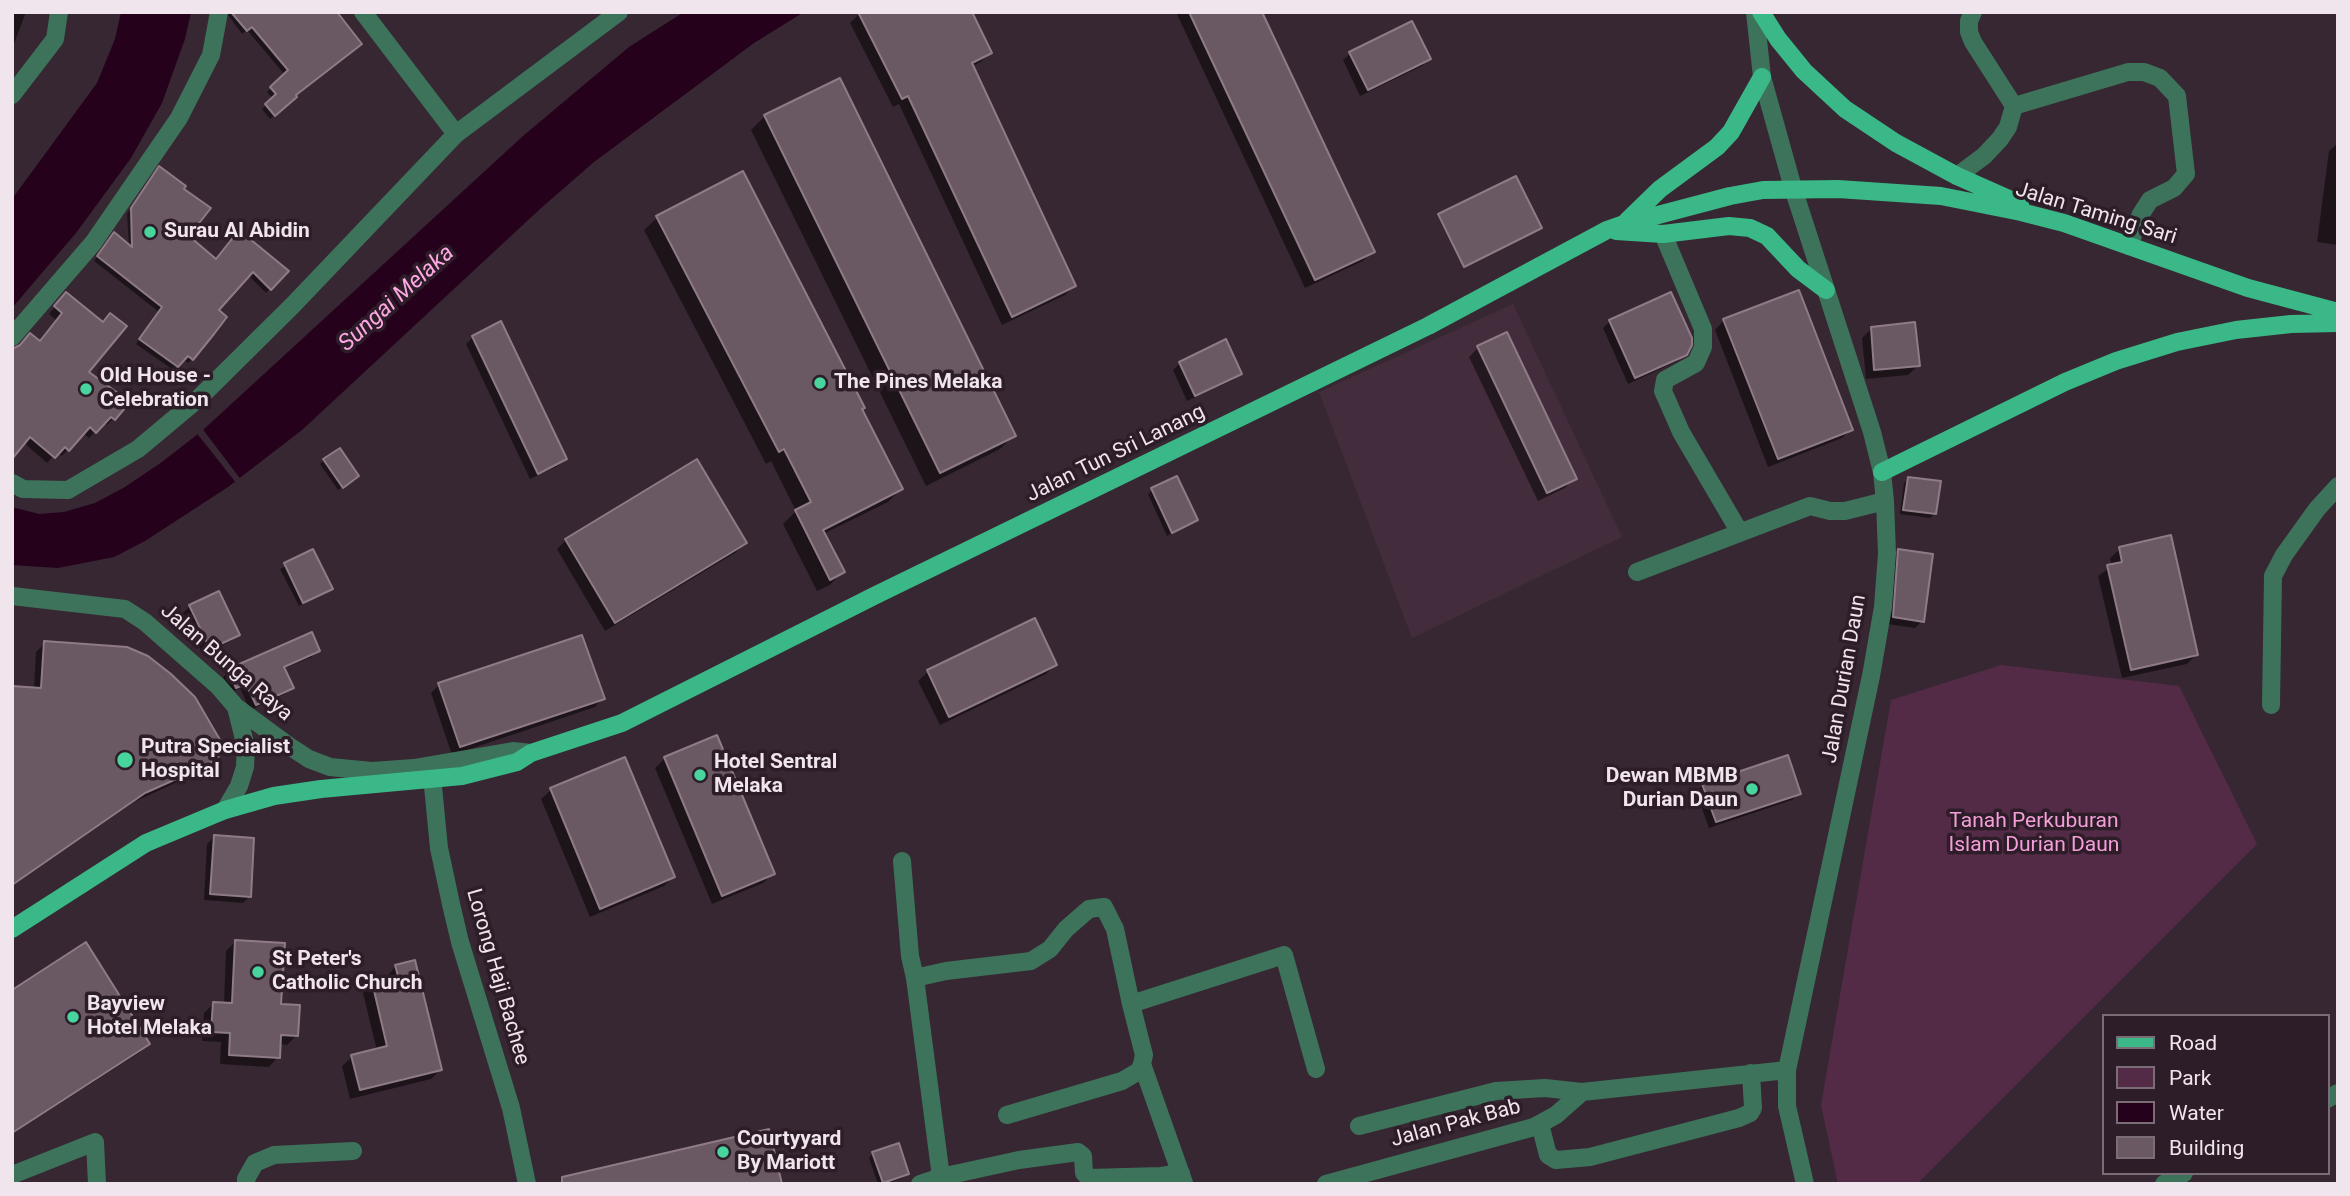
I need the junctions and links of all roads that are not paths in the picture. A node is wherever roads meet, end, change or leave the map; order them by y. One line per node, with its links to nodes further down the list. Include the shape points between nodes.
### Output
1 (59, 12): 9 (street, via 55,39)
2 (219, 12): 21 (street, via 211,55 179,118 93,243)
3 (363, 12): 11 (street)
4 (1755, 12): 8 (street, Jalan Durian Daun)
5 (1761, 12): 12 (main road, via 1804,71 1845,110)
6 (1973, 12): 10 (street, via 1969,32 1973,42)
7 (611, 14): 11 (street)
8 (1762, 77): 13 (street, Jalan Durian Daun); 15 (main road, via 1724,139)
9 (12, 95)
10 (2014, 106): 12 (street, via 2000,139); 17 (street, via 2128,72 2160,78 2176,96 2186,174 2174,188 2150,200)
11 (456, 134): 23 (street, via 292,306 175,420 138,449 68,490 23,489)
12 (1957, 176): 14 (main road)
13 (1793, 188): 14 (main road, Jalan Taming Sari, via 1941,196); 15 (main road, Jalan Tun Sri Lanang, via 1730,196); 18 (street, Jalan Durian Daun)
14 (2064, 223): 17 (main road, Jalan Taming Sari)
15 (1616, 227): 16 (main road); 31 (main road, Jalan Tun Sri Lanang, via 1427,326 622,723)
16 (1663, 234): 18 (main road, via 1750,228 1767,236); 26 (street, via 1703,328 1703,347 1696,363 1665,380 1663,391)
17 (2129, 246): 19 (main road, Jalan Taming Sari, via 2248,288)
18 (1826, 290): 22 (street, Jalan Durian Daun)
19 (2338, 312)
20 (2338, 323): 22 (main road, via 2236,330 2116,361)
21 (12, 337)
22 (1882, 472): 25 (street, Jalan Durian Daun)
23 (12, 483)
24 (2338, 486): 29 (street, via 2317,509 2273,576)
25 (1885, 501): 26 (street, via 1844,511 1810,506); 40 (street, Jalan Durian Daun, via 1883,607)
26 (1738, 531): 27 (street)
27 (1637, 572)
28 (12, 596): 30 (street, Jalan Bunga Raya, via 125,609 218,686)
29 (2271, 705)
30 (236, 707): 32 (street, Jalan Bunga Raya, via 309,759 330,767); 33 (street, via 246,747 245,767)
31 (531, 753): 32 (street, Jalan Bunga Raya, via 513,751); 32 (main road, Jalan Tun Sri Lanang, via 517,762 463,776)
32 (433, 773): 33 (main road, Jalan Tun Sri Lanang, via 274,796); 54 (street, Lorong Haji Bachee, via 439,848 451,904 510,1108)
33 (225, 810): 35 (main road, Jalan Tun Sri Lanang, via 146,843)
34 (902, 861): 36 (street)
35 (12, 929)
36 (915, 978): 37 (street, via 1031,961 1050,949 1089,909 1104,907 1115,929); 49 (street)
37 (1130, 1004): 38 (street, via 1144,1055); 39 (street, via 1283,955)
38 (1142, 1064): 43 (street, via 1122,1081); 50 (street)
39 (1316, 1069)
40 (1787, 1070): 41 (street); 56 (street, Jalan Durian Daun, via 1787,1106)
41 (1751, 1073): 42 (street); 44 (street, via 1753,1108 1749,1113 1590,1157 1556,1160 1548,1155)
42 (1582, 1092): 44 (street, Jalan Pak Bab); 45 (street, via 1545,1088 1496,1091)
43 (1007, 1115)
44 (1540, 1124): 51 (street, Jalan Pak Bab)
45 (1359, 1126)
46 (353, 1151): 53 (street, via 274,1155 255,1163)
47 (12, 1175): 52 (street, via 95,1142)
48 (2180, 1175): 57 (street)
49 (941, 1177): 50 (street, via 1078,1152 1089,1178); 55 (street)
50 (1183, 1178)
51 (1331, 1182)
52 (97, 1184)
53 (246, 1184)
54 (527, 1184)
55 (920, 1184)
56 (1805, 1184)
57 (2164, 1184)

